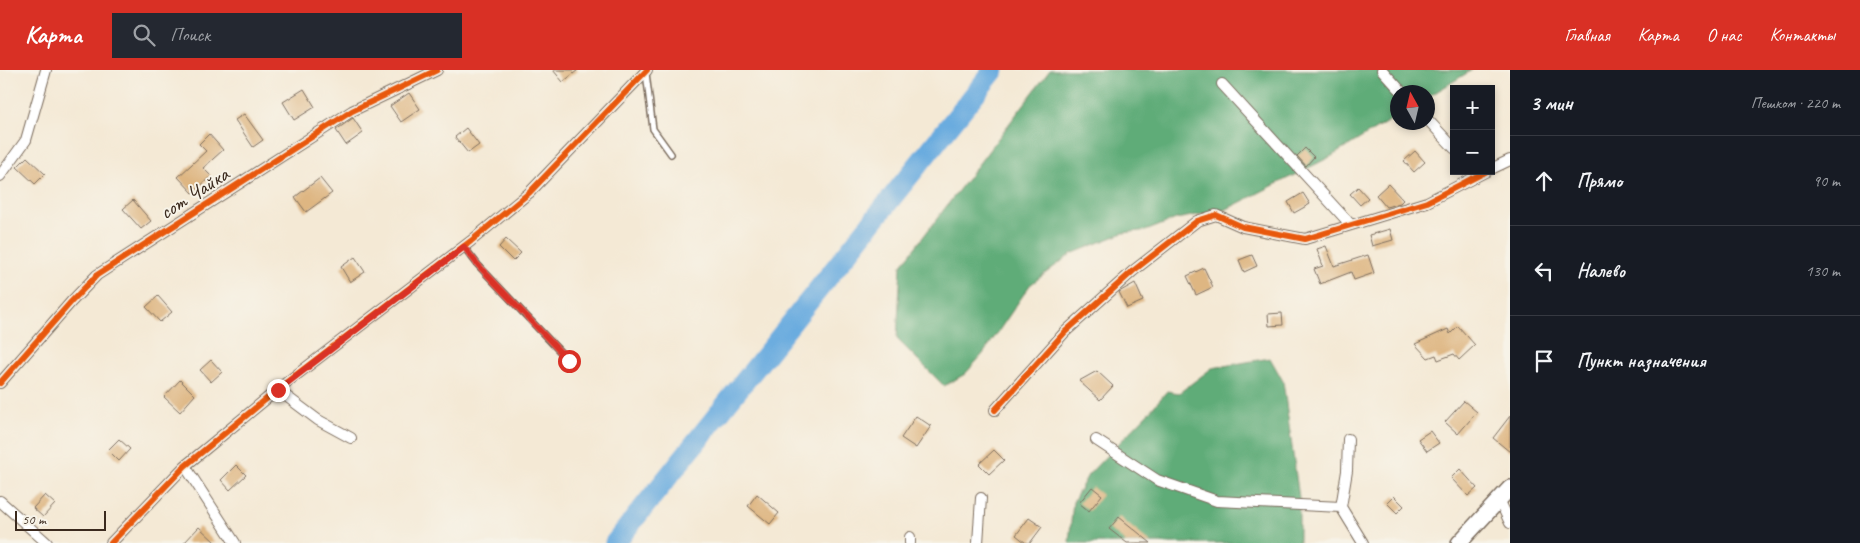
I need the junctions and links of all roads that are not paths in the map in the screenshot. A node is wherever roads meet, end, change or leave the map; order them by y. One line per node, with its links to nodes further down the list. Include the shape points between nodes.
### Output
1 (46, 70): 13 (street, via 26,140)
2 (437, 70): 17 (street, сот Чайка, via 352,110 97,275)
3 (646, 70): 9 (lane, via 653,129); 15 (street, via 529,192)
4 (1382, 70): 6 (street)
5 (1222, 84): 14 (street)
6 (1396, 85)
7 (1435, 128): 8 (street)
8 (1450, 144)
9 (671, 154)
10 (1510, 160): 11 (street)
11 (1495, 167)
12 (1476, 175): 14 (street, via 1427,202)
13 (0, 176)
14 (1351, 225): 19 (street, via 1305,239 1243,227 1216,215 1198,221 1133,271 1065,332)
15 (464, 247): 16 (lane); 18 (street)
16 (569, 361)
17 (0, 383)
18 (278, 390): 20 (street, via 318,420); 23 (street)
19 (995, 410)
20 (351, 438)
21 (1348, 439): 28 (street)
22 (1096, 440): 28 (street, via 1158,480 1217,501)
23 (185, 466): 31 (street); 32 (street)
24 (1510, 488): 26 (main road)
25 (981, 498): 33 (street)
26 (1499, 499): 29 (street); 35 (main road)
27 (0, 501): 30 (street)
28 (1341, 507): 34 (street)
29 (1510, 523)
30 (48, 543)
31 (111, 543)
32 (235, 543)
33 (978, 543)
34 (1363, 543)
35 (1459, 543)

